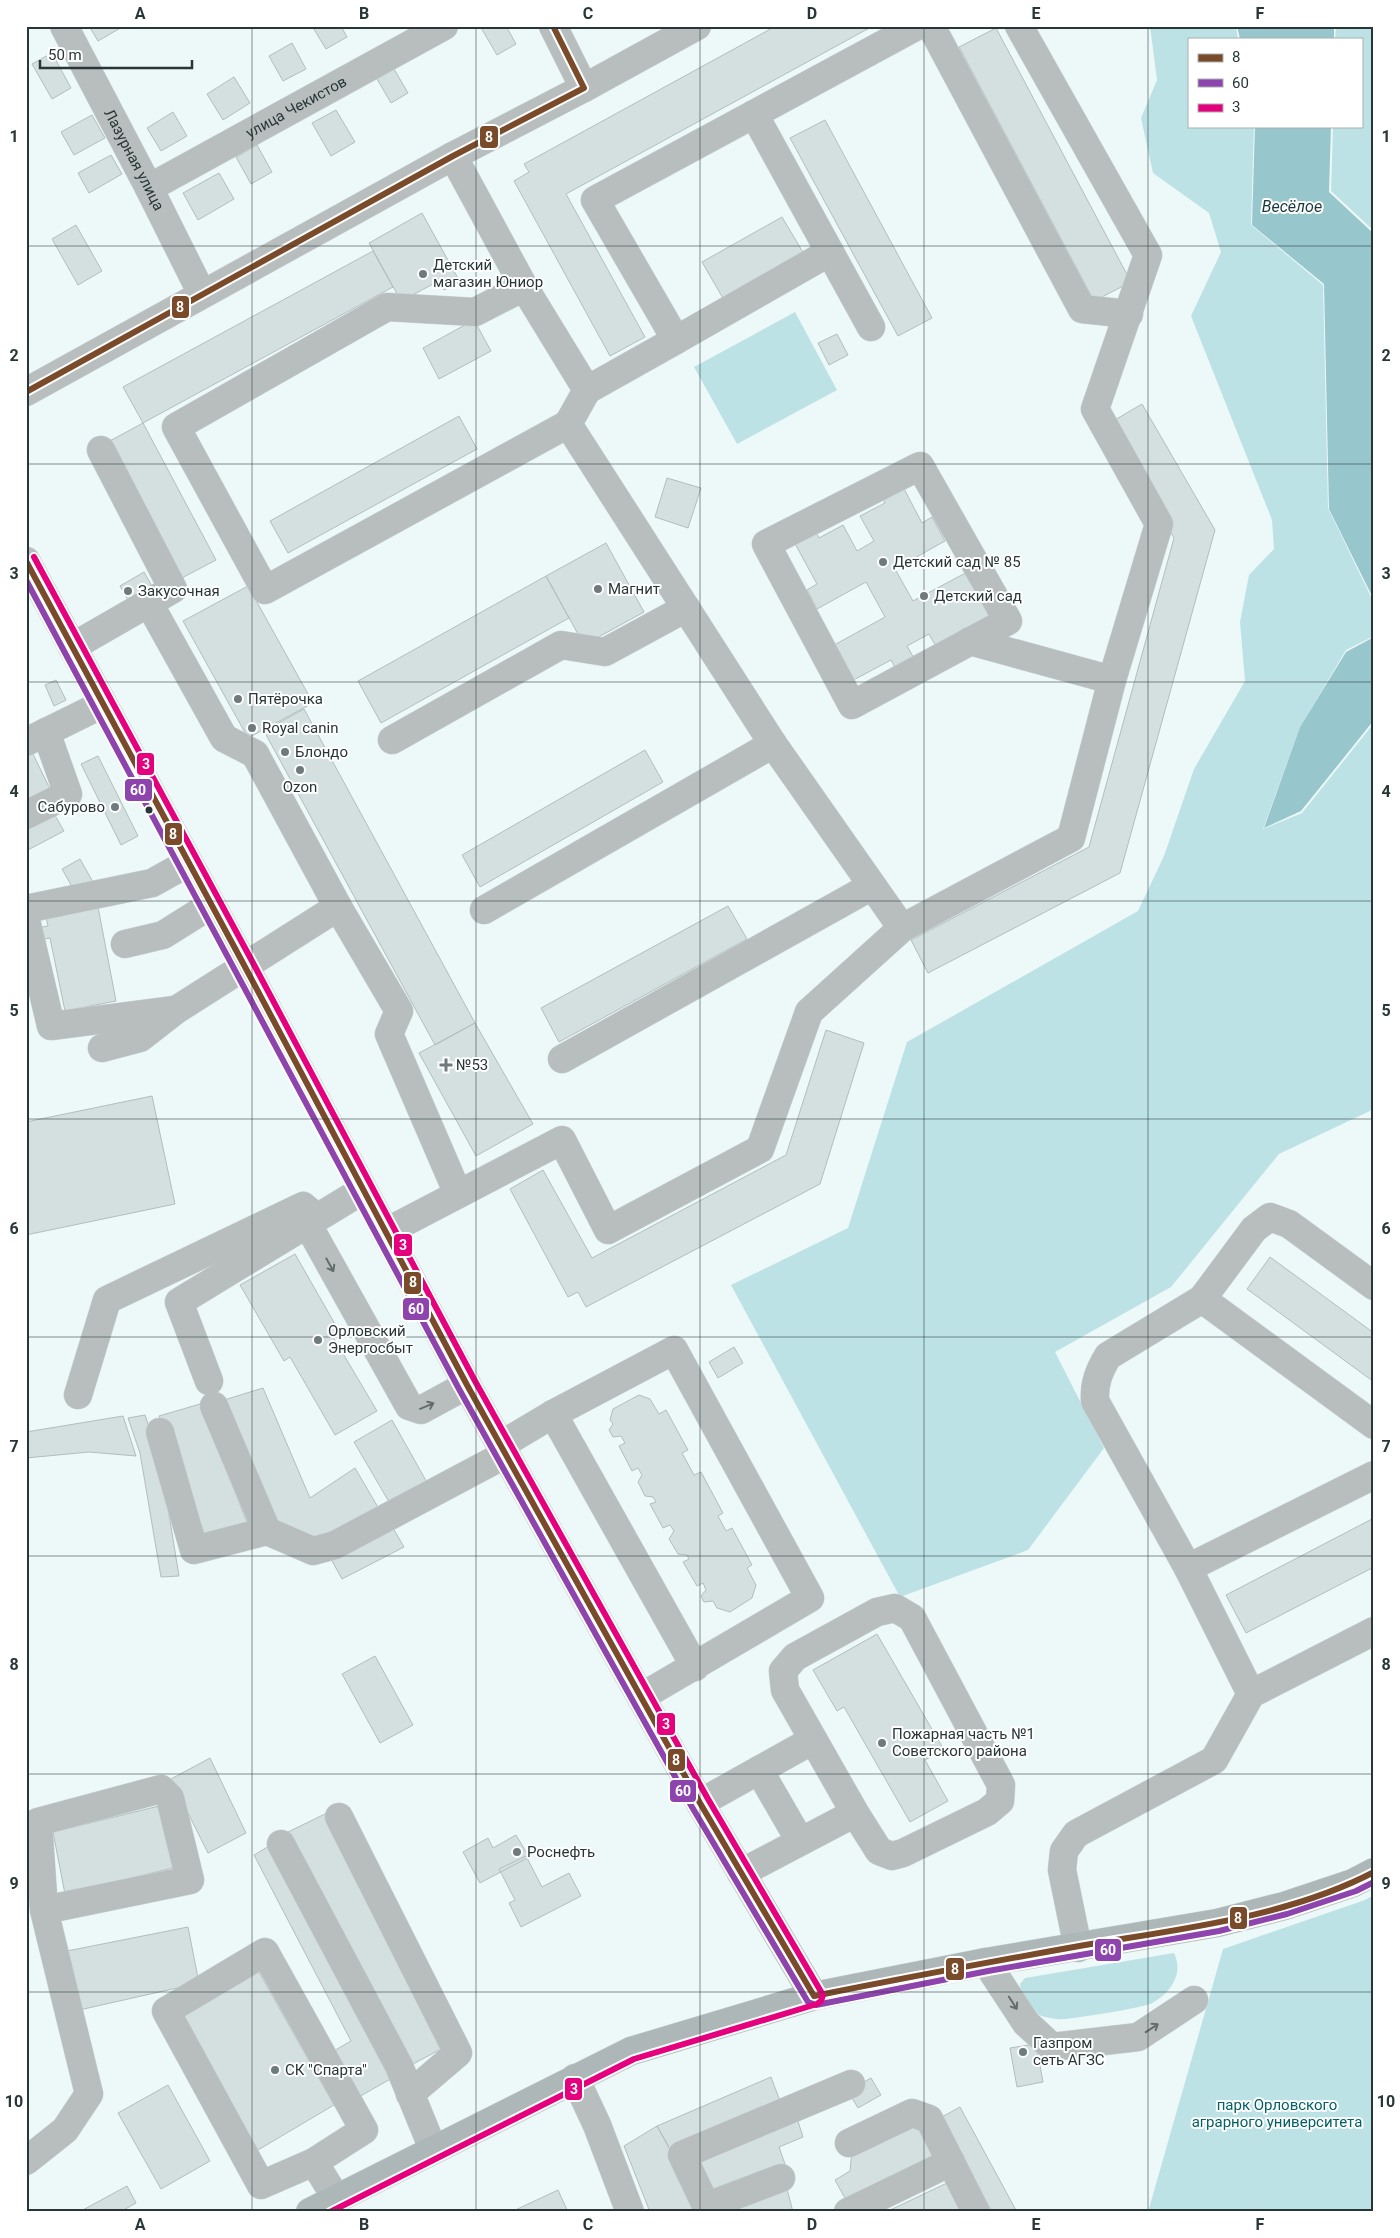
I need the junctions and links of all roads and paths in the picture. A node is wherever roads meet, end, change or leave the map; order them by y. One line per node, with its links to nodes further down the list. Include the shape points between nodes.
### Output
1 (64, 26): 11 (street, Лазурная улица)
2 (444, 26): 11 (street, улица Чекистов)
3 (552, 26): 8 (street)
4 (697, 26): 8 (street)
5 (918, 26): 9 (street)
6 (931, 26): 15 (street, via 1082,308)
7 (1019, 26): 15 (street, via 1148,255)
8 (584, 88): 10 (street)
9 (754, 114): 12 (street); 17 (street, via 595,200)
10 (453, 156): 13 (street); 14 (street)
11 (149, 188): 14 (street, Лазурная улица)
12 (830, 252): 16 (street); 17 (street)
13 (524, 287): 18 (street); 20 (street, via 475,312 387,307 176,427 265,590)
14 (202, 294): 19 (street)
15 (1128, 314): 27 (street, via 1095,408 1159,524)
16 (871, 327)
17 (676, 340): 18 (street)
18 (587, 390): 20 (street)
19 (26, 392)
20 (568, 424): 24 (street)
21 (101, 450): 23 (street, via 174,589)
22 (26, 561): 26 (street)
23 (150, 605): 26 (street); 36 (street, via 224,738 255,754)
24 (686, 608): 30 (street, via 605,652 561,645); 31 (street)
25 (970, 641): 25 (street, via 1008,621 920,466 766,544 852,706); 27 (street)
26 (72, 647): 28 (street)
27 (1112, 680): 40 (street, via 1071,838)
28 (103, 704): 29 (street); 33 (street)
29 (36, 737): 32 (street, via 68,794)
30 (392, 740)
31 (773, 744): 34 (street); 38 (street)
32 (26, 816)
33 (188, 863): 35 (street); 37 (street, via 152,883)
34 (872, 886): 40 (street); 45 (street)
35 (211, 905): 41 (street, via 163,935); 42 (street)
36 (338, 907): 42 (street); 47 (street, via 399,1011 389,1034)
37 (26, 909)
38 (484, 910)
39 (26, 920): 43 (street, via 51,1026)
40 (902, 928): 47 (street, via 809,1012 760,1149 608,1230 562,1140)
41 (125, 944)
42 (244, 965): 43 (street); 46 (street)
43 (176, 1010): 44 (street, via 140,1038)
44 (102, 1048)
45 (562, 1059)
46 (363, 1190): 48 (street); 49 (street)
47 (458, 1194): 49 (street)
48 (312, 1220): 52 (street, one-way to 52, via 409,1406 420,1410); 53 (street, via 303,1206 107,1300); 59 (street, via 179,1302 211,1394)
49 (386, 1232): 52 (street)
50 (1374, 1286): 51 (street, via 1289,1224 1270,1217 1254,1229)
51 (1202, 1298): 55 (street); 60 (street, via 1108,1356 1094,1386 1095,1401)
52 (467, 1385): 57 (street)
53 (78, 1395)
54 (553, 1414): 57 (street); 62 (street); 62 (street, via 674,1350 810,1598)
55 (1374, 1425)
56 (160, 1432): 59 (street, via 194,1550)
57 (503, 1449): 59 (street, via 335,1545 313,1551); 64 (street)
58 (1374, 1475): 60 (street)
59 (267, 1532)
60 (1188, 1568): 63 (street)
61 (1374, 1631): 63 (street)
62 (695, 1667): 64 (street)
63 (1251, 1694): 75 (street, via 1214,1760 1076,1834 1064,1851 1062,1870)
64 (641, 1697): 67 (street)
65 (813, 1740): 66 (street); 68 (street); 68 (street, via 785,1690 783,1671 795,1657 877,1612 895,1608 912,1618 1001,1785 1000,1801 987,1812 892,1856 878,1851)
66 (759, 1770): 67 (street); 70 (street)
67 (700, 1803): 73 (street)
68 (854, 1814): 70 (street)
69 (339, 1818): 81 (street, via 458,2054)
70 (800, 1841): 73 (street)
71 (281, 1844): 81 (street, via 399,2066)
72 (1374, 1872): 75 (main road, via 1353,1883 1274,1909)
73 (741, 1873): 77 (street)
74 (44, 1910): 74 (street, via 190,1880 170,1798 161,1790 38,1822); 84 (street, via 90,2094 66,2130)
75 (1078, 1948): 76 (main road)
76 (986, 1962): 77 (main road); 78 (street, one-way to 78, via 1026,2022 1052,2047 1138,2037)
77 (814, 1996): 79 (main road, via 631,2051)
78 (1194, 2000)
79 (575, 2078): 83 (main road); 91 (street, via 597,2125)
80 (851, 2084): 89 (street, via 682,2155)
81 (410, 2094): 83 (street)
82 (849, 2143): 86 (street, via 912,2113 929,2118)
83 (433, 2148): 88 (main road)
84 (26, 2161)
85 (314, 2162): 85 (street, via 364,2130 265,1952 166,2011 261,2185); 88 (street)
86 (951, 2162): 92 (street); 93 (street)
87 (781, 2178): 89 (street)
88 (336, 2198): 90 (main road)
89 (708, 2209)
90 (310, 2212)
91 (630, 2212)
92 (848, 2212)
93 (976, 2212)

